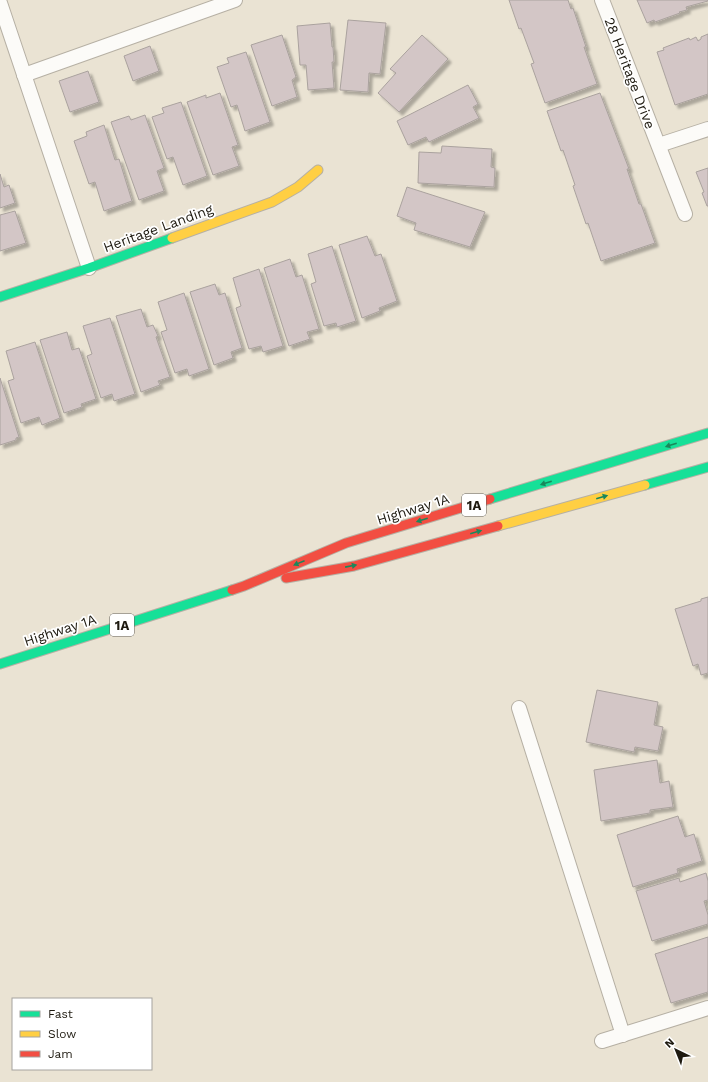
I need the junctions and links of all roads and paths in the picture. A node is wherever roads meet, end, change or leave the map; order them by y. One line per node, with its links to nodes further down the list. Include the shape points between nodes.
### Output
1 (235, 0): 4 (lane)
2 (602, 0): 6 (lane, 28 Heritage Drive)
3 (0, 3): 4 (lane)
4 (24, 75): 9 (lane)
5 (708, 129): 6 (lane, 28 Heritage Drive)
6 (658, 145): 8 (lane, 28 Heritage Drive)
7 (318, 170): 9 (main road, Heritage Landing, via 298,187 272,202)
8 (685, 214)
9 (89, 268): 10 (main road, Heritage Landing)
10 (0, 297)
11 (708, 433): 13 (main road, Highway 1A / 1A, one-way to 13, via 346,544)
12 (708, 467): 13 (main road, Highway 1A / 1A, one-way to 12, via 354,566)
13 (244, 586): 14 (main road, Highway 1A / 1A)
14 (0, 664)
15 (519, 708): 17 (lane)
16 (708, 1008): 17 (lane)
17 (623, 1035): 18 (lane)
18 (602, 1042)

